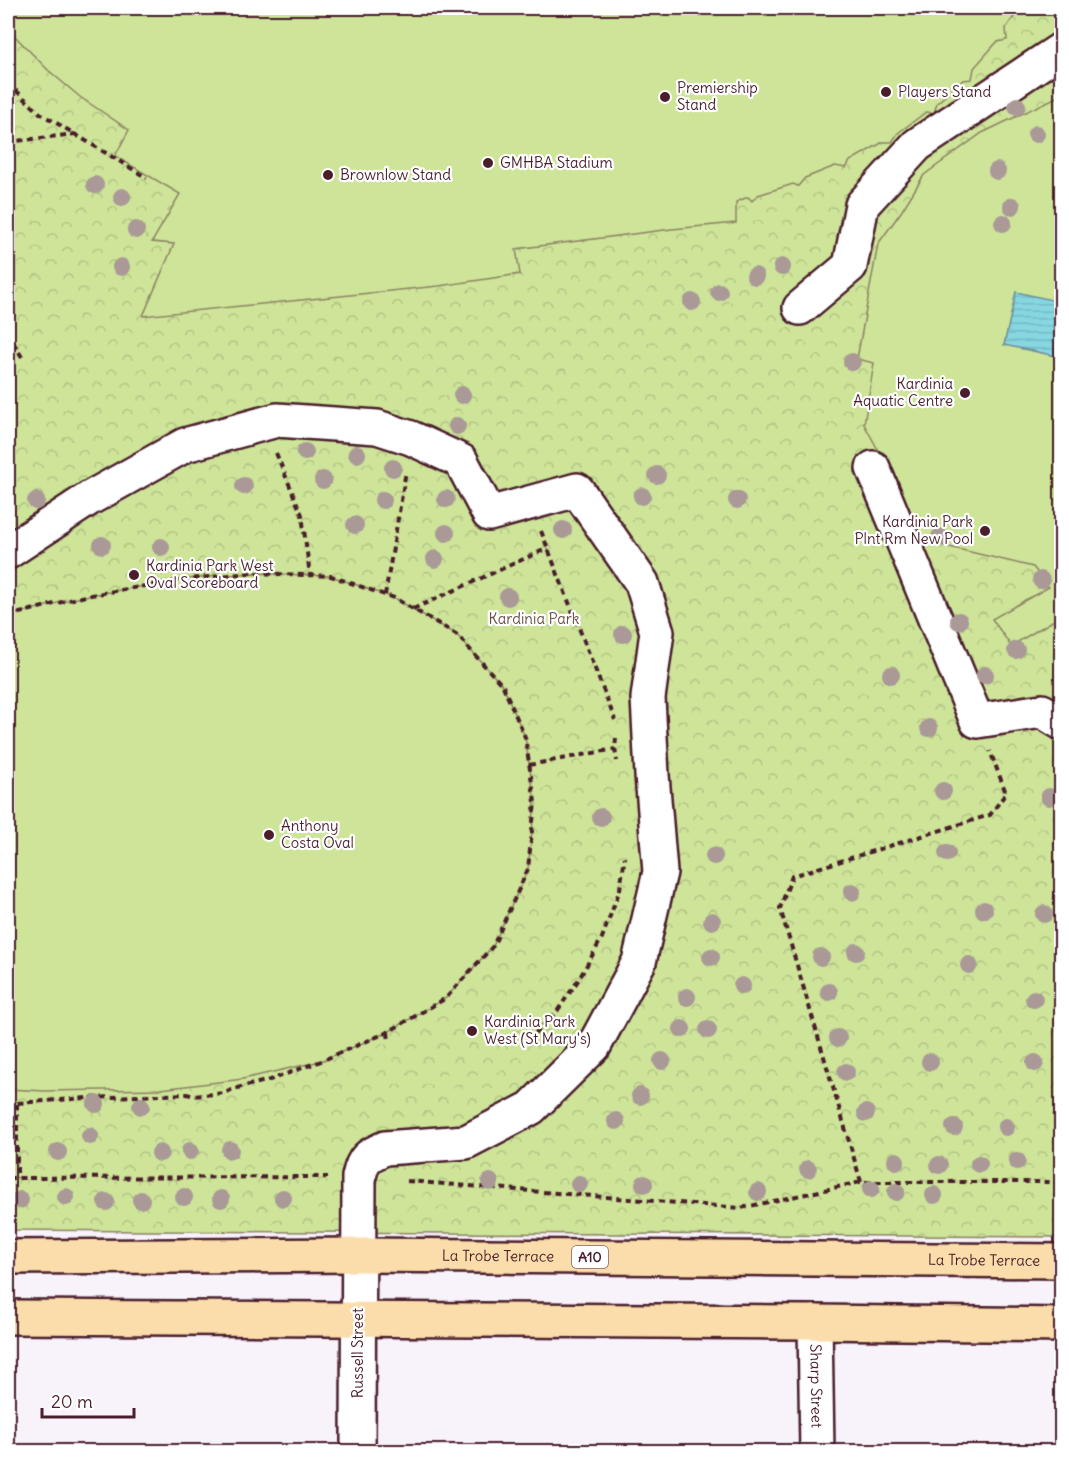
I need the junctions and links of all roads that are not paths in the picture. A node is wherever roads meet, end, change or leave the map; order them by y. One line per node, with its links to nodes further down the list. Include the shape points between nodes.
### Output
1 (1062, 49): 2 (street, via 917,145 862,205 850,266)
2 (800, 308)
3 (873, 468): 5 (street, via 977,720 1042,711)
4 (8, 552): 6 (street, Russell Street, via 90,498 185,445 277,420 377,427 411,438 461,461 489,514 576,490 642,583 657,632 648,698 660,872 639,962 594,1046 531,1108 466,1142 385,1148 362,1163)
5 (1062, 723)
6 (359, 1255): 7 (highway, La Trobe Terrace / A10); 8 (highway, La Trobe Terrace / A10); 10 (street, Russell Street)
7 (8, 1257)
8 (1062, 1261)
9 (8, 1317): 10 (highway)
10 (359, 1320): 11 (highway); 13 (street, Russell Street)
11 (815, 1322): 12 (highway); 14 (street, Sharp Street)
12 (1062, 1325)
13 (358, 1452)
14 (817, 1452)

